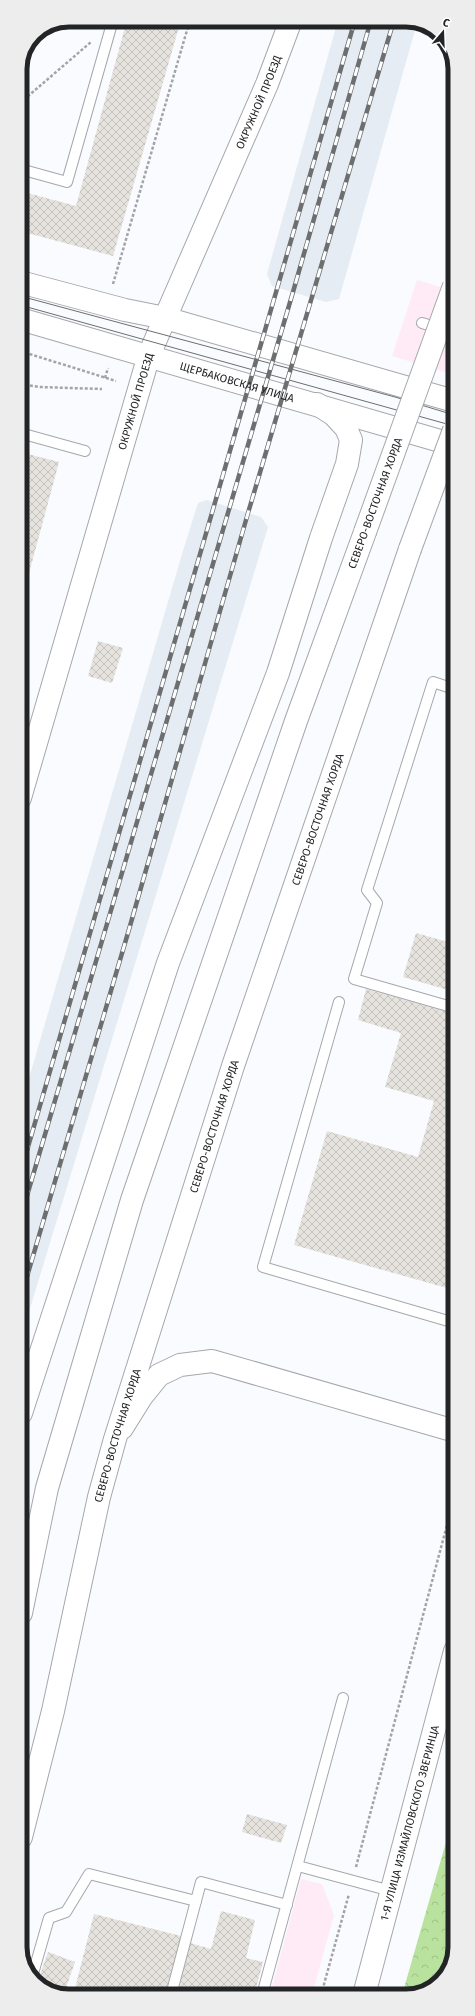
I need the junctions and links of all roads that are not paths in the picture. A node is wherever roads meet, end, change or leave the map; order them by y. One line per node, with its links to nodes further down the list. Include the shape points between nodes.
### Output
1 (111, 27): 3 (lane, via 67,182)
2 (288, 27): 6 (main road, ОКРУЖНОЙ ПРОЕЗД, via 267,84)
3 (27, 171)
4 (27, 284): 6 (main road)
5 (448, 303): 25 (main road, СЕВЕРО-ВОСТОЧНАЯ ХОРДА, bridge, via 296,721 132,1200 47,1488)
6 (164, 318): 10 (main road, ОКРУЖНОЙ ПРОЕЗД); 11 (main road)
7 (27, 321): 10 (main road, ЩЕРБАКОВСКАЯ УЛИЦА)
8 (422, 323): 9 (lane)
9 (448, 330)
10 (149, 355): 12 (main road, ЩЕРБАКОВСКАЯ УЛИЦА); 18 (main road, ОКРУЖНОЙ ПРОЕЗД)
11 (448, 399)
12 (317, 404): 14 (main road, ЩЕРБАКОВСКАЯ УЛИЦА); 22 (main road, via 334,415 346,428 351,440 347,464 320,538 278,673 165,970)
13 (27, 435): 16 (lane)
14 (448, 443)
15 (448, 446): 24 (main road, СЕВЕРО-ВОСТОЧНАЯ ХОРДА, bridge, via 410,549 233,1066)
16 (85, 451)
17 (448, 687): 20 (lane, via 433,682 367,890 377,903 354,978)
18 (27, 774)
19 (339, 1002): 21 (lane, via 263,1267)
20 (448, 1006)
21 (448, 1321)
22 (27, 1395)
23 (448, 1430): 24 (main road, via 212,1361 180,1365 159,1375 142,1396)
24 (115, 1439): 28 (main road, СЕВЕРО-ВОСТОЧНАЯ ХОРДА, via 99,1497 53,1711)
25 (27, 1584)
26 (448, 1677): 30 (main road, 1-Я УЛИЦА ИЗМАЙЛОВСКОГО ЗВЕРИНЦА)
27 (343, 1698): 29 (lane)
28 (27, 1813)
29 (298, 1866): 30 (lane); 32 (lane)
30 (391, 1891): 36 (main road, 1-Я УЛИЦА ИЗМАЙЛОВСКОГО ЗВЕРИНЦА)
31 (196, 1901): 32 (lane, via 201,1882); 33 (lane, via 89,1874 66,1912 49,1918); 34 (lane)
32 (287, 1905): 35 (lane)
33 (34, 1970)
34 (173, 1989)
35 (264, 1989)
36 (366, 1989)

